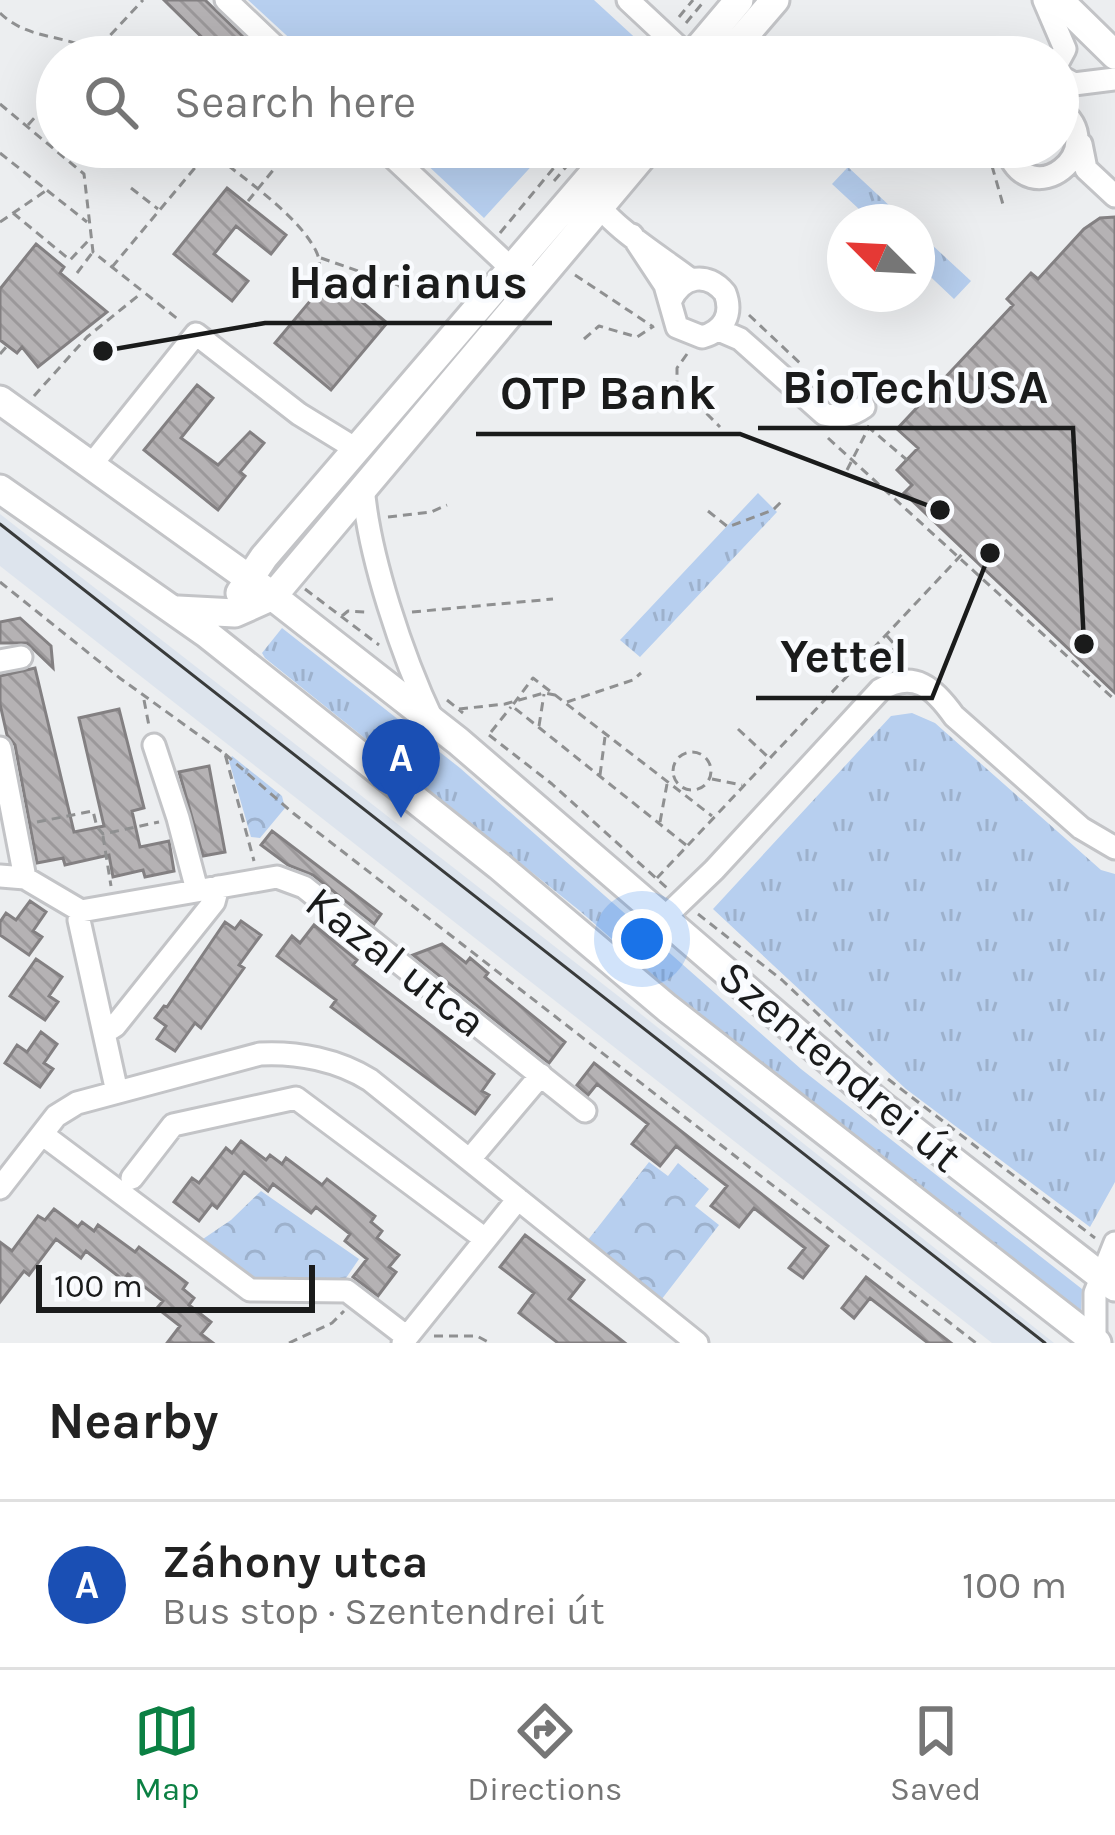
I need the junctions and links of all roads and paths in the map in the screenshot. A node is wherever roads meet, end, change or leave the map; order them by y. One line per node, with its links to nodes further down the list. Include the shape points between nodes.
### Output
1 (143, 0): 10 (path)
2 (226, 0): 11 (street)
3 (628, 0): 12 (street)
4 (739, 0): 13 (main road)
5 (775, 0): 14 (main road)
6 (1044, 0): 15 (street)
7 (1059, 0): 16 (main road)
8 (0, 13): 9 (path)
9 (40, 36)
10 (110, 36)
11 (264, 36)
12 (667, 36)
13 (708, 36)
14 (744, 36)
15 (1059, 36)
16 (1112, 44)
17 (1115, 79): 18 (street)
18 (1079, 83)
19 (0, 105): 21 (path)
20 (36, 115): 21 (path)
21 (26, 126): 22 (path)
22 (36, 134)
23 (1079, 139): 41 (street, via 1085,169)
24 (0, 153): 39 (path)
25 (76, 168): 48 (path)
26 (192, 168): 45 (path)
27 (230, 168): 40 (path)
28 (274, 168): 40 (path)
29 (408, 168): 54 (street)
30 (554, 168): 54 (path, via 497,237)
31 (598, 168): 49 (main road)
32 (603, 168): 43 (street, via 592,192)
33 (632, 168): 43 (main road)
34 (1000, 168): 44 (path)
35 (1016, 168): 37 (street)
36 (1068, 168): 37 (street)
37 (1045, 178): 41 (street)
38 (131, 188): 45 (path)
39 (46, 190): 46 (path); 48 (path)
40 (256, 190): 42 (path); 53 (path)
41 (1109, 191)
42 (248, 201)
43 (600, 207): 49 (street, via 575,210); 50 (street); 54 (main road)
44 (1004, 208)
45 (159, 210): 55 (path)
46 (13, 213): 47 (path); 51 (path, via 70,260)
47 (0, 222)
48 (88, 223): 51 (path)
49 (547, 228): 54 (main road)
50 (632, 235): 57 (street); 62 (street)
51 (91, 238): 52 (path)
52 (93, 252): 55 (path); 56 (path)
53 (318, 257): 58 (path); 60 (path)
54 (529, 264): 64 (path); 78 (main road); 83 (main road, via 509,312)
55 (111, 268): 59 (path)
56 (77, 273)
57 (691, 280): 62 (street); 65 (street, via 710,280 725,292 729,308)
58 (317, 288)
59 (142, 292): 66 (path); 73 (path, via 87,337)
60 (408, 292)
61 (739, 305): 72 (path)
62 (662, 308): 64 (path); 65 (street, via 685,333)
63 (594, 327): 64 (path, via 628,337); 67 (path); 68 (path)
64 (654, 327)
65 (719, 330): 75 (street, via 740,339 824,414)
66 (196, 334): 78 (street); 81 (street)
67 (604, 335)
68 (584, 338)
69 (8, 346): 71 (path)
70 (694, 354): 76 (path, via 679,363 677,384)
71 (0, 355)
72 (816, 379)
73 (33, 398)
74 (0, 400): 81 (main road, Szentendrei út)
75 (862, 416): 79 (path); 80 (path)
76 (720, 427)
77 (820, 430): 80 (path)
78 (356, 449): 89 (main road)
79 (907, 460)
80 (854, 462): 82 (path); 88 (path)
81 (92, 464): 89 (main road, Szentendrei út)
82 (848, 470)
83 (363, 485): 91 (main road); 95 (street)
84 (0, 489): 93 (main road, Szentendrei út)
85 (782, 500): 86 (path, via 728,526)
86 (708, 511)
87 (964, 551): 88 (path)
88 (959, 557): 101 (path); 112 (path)
89 (248, 577): 91 (main road, Szentendrei út); 94 (main road)
90 (0, 582): 100 (path)
91 (273, 596): 94 (main road); 104 (main road, Szentendrei út)
92 (553, 599): 95 (path)
93 (174, 609): 94 (main road); 97 (main road, Szentendrei út)
94 (236, 613): 97 (main road)
95 (394, 614): 96 (path); 104 (street)
96 (341, 616)
97 (239, 659): 152 (main road, Szentendrei út, via 667,1008)
98 (641, 673): 102 (path)
99 (544, 690): 102 (path); 103 (path); 103 (path, via 533,678); 105 (path)
100 (143, 695): 108 (path); 110 (path)
101 (1115, 700)
102 (565, 702): 107 (path)
103 (514, 703): 104 (path); 105 (path); 111 (path)
104 (445, 715): 111 (main road, Szentendrei út)
105 (539, 728): 115 (path)
106 (738, 729): 112 (path)
107 (606, 735): 113 (path); 115 (path)
108 (154, 745): 122 (street)
109 (0, 748): 124 (street)
110 (225, 754): 130 (path); 156 (path)
111 (473, 754): 132 (main road, Szentendrei út)
112 (768, 758): 118 (path)
113 (652, 771): 114 (path); 117 (path)
114 (673, 772): 116 (path, via 676,760 693,752 709,761); 119 (path, via 681,788)
115 (599, 777): 123 (path)
116 (710, 778): 118 (path); 119 (path)
117 (667, 782): 120 (path); 123 (path)
118 (742, 785): 121 (path)
119 (694, 791): 120 (path)
120 (704, 810): 121 (path)
121 (712, 817): 126 (path)
122 (178, 818): 125 (path); 131 (street)
123 (660, 824): 126 (path)
124 (17, 826): 125 (path, via 93,811); 129 (street)
125 (103, 834): 133 (path)
126 (686, 845): 132 (path)
127 (1115, 848): 135 (street, via 1081,828 920,681 907,679 880,689)
128 (0, 876): 129 (street)
129 (25, 878): 134 (street)
130 (259, 879): 131 (street, Kazal utca); 138 (street, Kazal utca, via 304,887)
131 (207, 889): 133 (street, Kazal utca); 136 (street, via 214,902)
132 (639, 897): 135 (main road, Szentendrei út)
133 (114, 906): 134 (street, Kazal utca)
134 (81, 911): 136 (street)
135 (663, 919): 149 (main road, Szentendrei út, via 882,1106)
136 (104, 1033): 139 (street)
137 (305, 1057): 139 (street, via 260,1054); 140 (street); 143 (street, via 370,1080)
138 (541, 1075): 141 (street, Kazal utca); 143 (street)
139 (117, 1092): 142 (street, via 69,1107)
140 (296, 1098): 144 (street, via 173,1125); 147 (street)
141 (585, 1111)
142 (42, 1134): 145 (street); 150 (street, via 250,1290 347,1291)
143 (470, 1159): 146 (street)
144 (132, 1178)
145 (1, 1186)
146 (518, 1199): 147 (street); 155 (street)
147 (485, 1239): 151 (street)
148 (1115, 1243): 149 (street)
149 (1107, 1281): 152 (street, via 1094,1293)
150 (358, 1298): 151 (street); 153 (path, via 332,1324)
151 (405, 1340): 154 (path, via 477,1336)
152 (1096, 1342)
153 (290, 1343)
154 (490, 1343)
155 (697, 1343)
156 (976, 1343)

